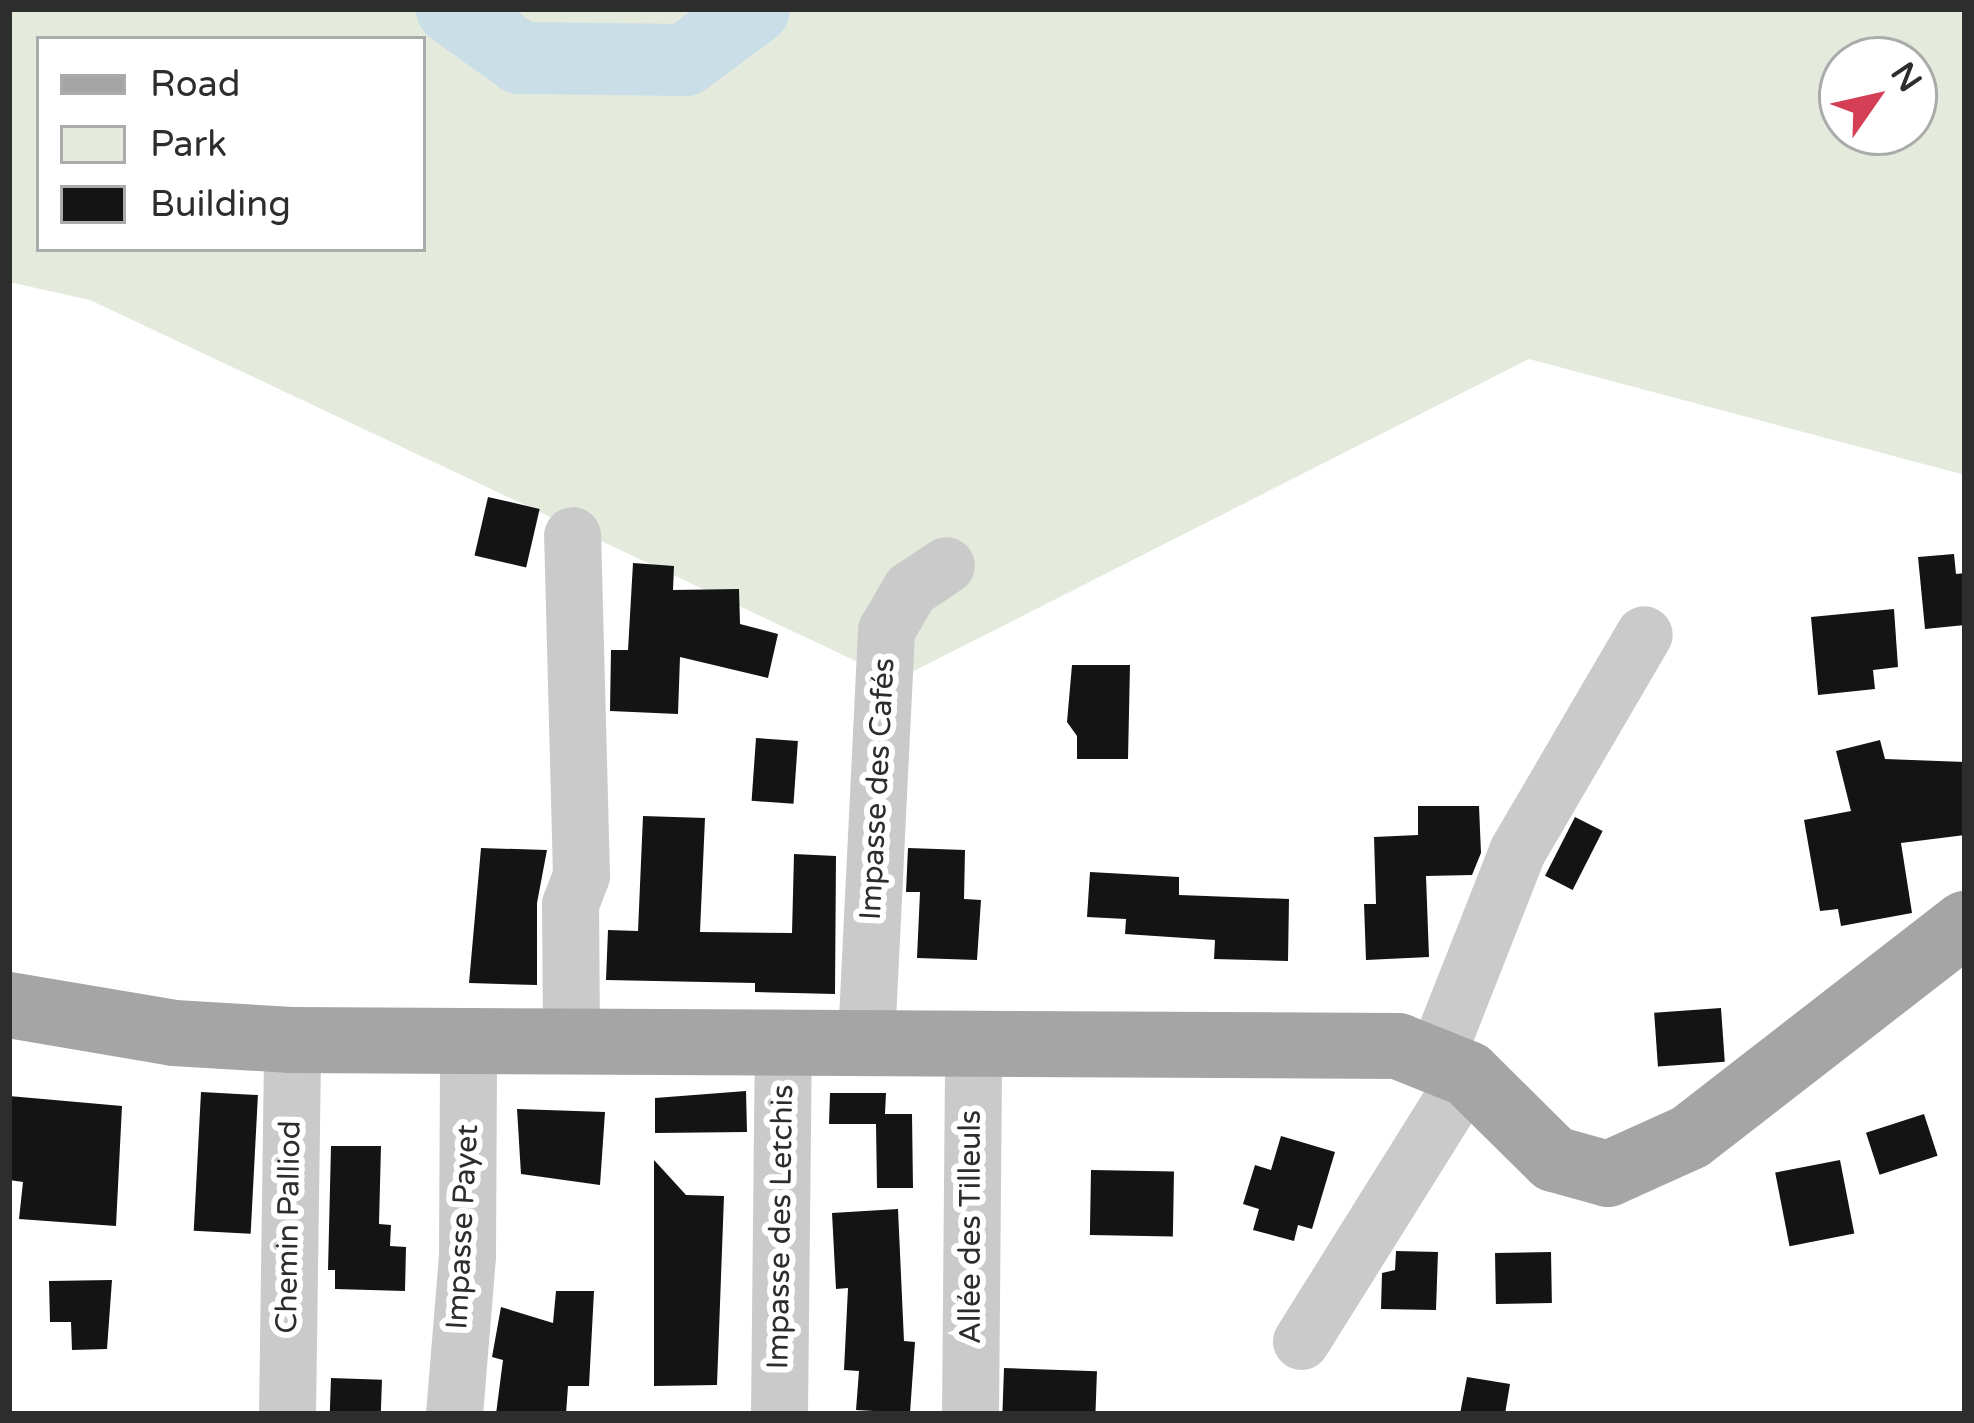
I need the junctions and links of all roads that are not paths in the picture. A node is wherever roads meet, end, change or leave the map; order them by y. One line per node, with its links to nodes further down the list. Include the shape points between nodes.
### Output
1 (572, 535): 8 (street, via 581,875 570,904)
2 (946, 565): 10 (street, Impasse des Cafés, via 910,589 886,630)
3 (1644, 634): 12 (street, via 1517,851)
4 (1965, 925): 12 (main road, via 1690,1137 1628,1171 1585,1172 1554,1159)
5 (9, 1005): 6 (main road, via 174,1033)
6 (292, 1040): 7 (main road); 14 (street, Chemin Palliod)
7 (468, 1040): 8 (main road); 15 (street, Impasse Payet, via 467,1256)
8 (571, 1040): 9 (main road)
9 (783, 1040): 10 (main road); 16 (street, Impasse des Letchis)
10 (866, 1040): 11 (main road)
11 (973, 1040): 12 (main road, via 1360,1044); 17 (street, Allée des Tilleuls)
12 (1452, 1065): 13 (street)
13 (1301, 1341)
14 (287, 1414)
15 (454, 1414)
16 (779, 1414)
17 (970, 1414)

